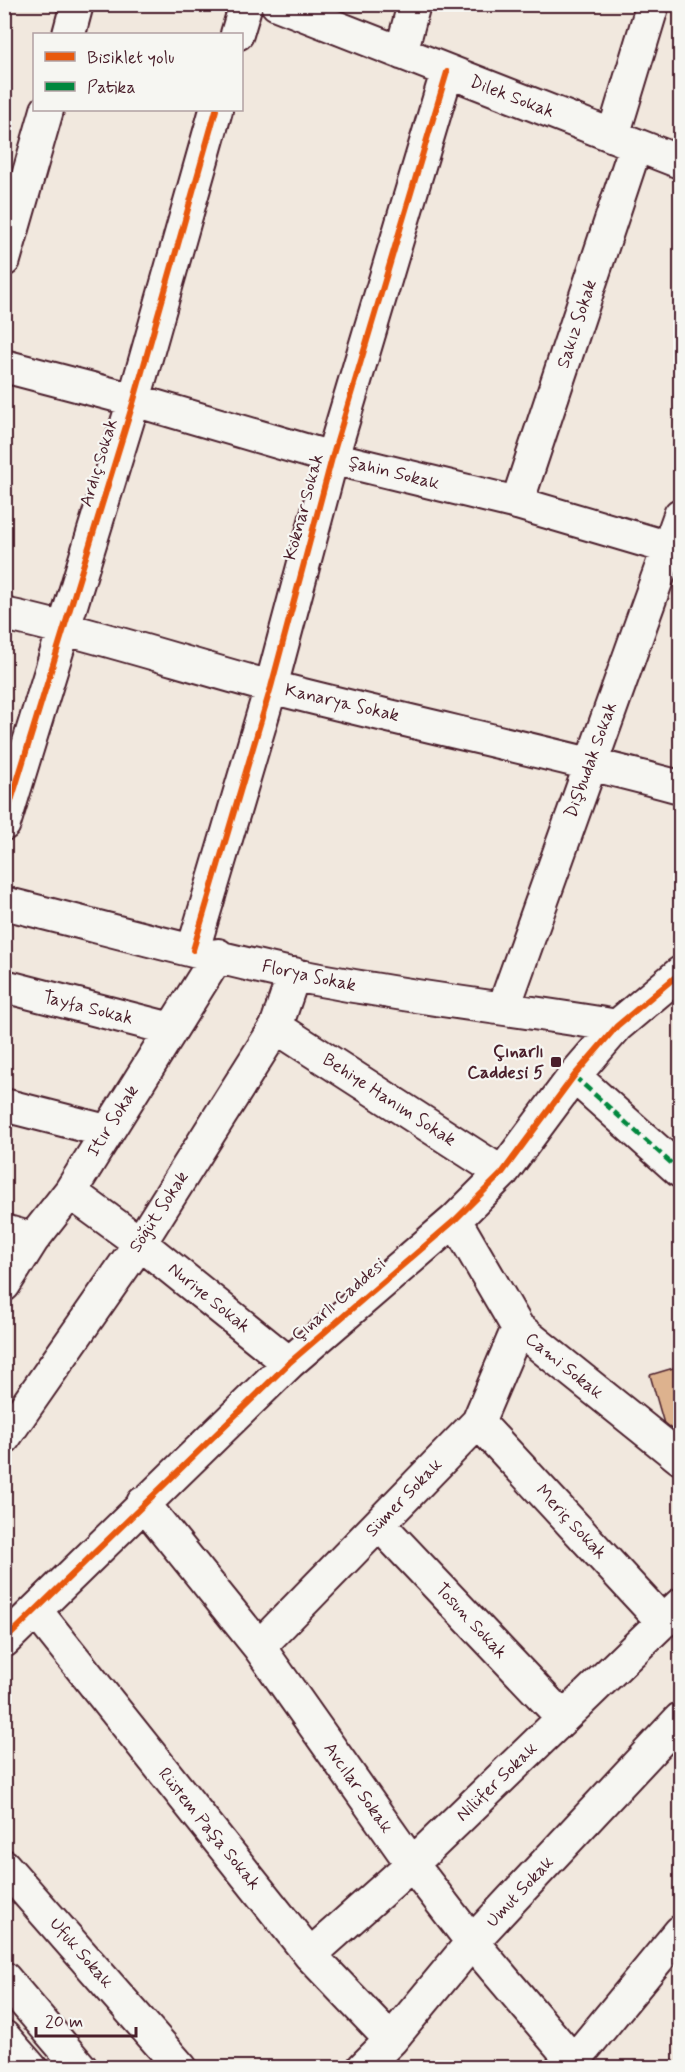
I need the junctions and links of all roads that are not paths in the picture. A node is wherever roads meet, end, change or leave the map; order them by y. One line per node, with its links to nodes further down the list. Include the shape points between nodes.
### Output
1 (77, 4): 6 (street)
2 (246, 4): 7 (street)
3 (277, 4): 8 (street, Dilek Sokak)
4 (414, 4): 8 (street)
5 (653, 4): 12 (street, Sakız Sokak)
6 (69, 33)
7 (237, 33)
8 (401, 53): 9 (street, Dilek Sokak)
9 (447, 72): 12 (street, Dilek Sokak); 17 (street, Köknar Sokak)
10 (47, 111): 14 (street)
11 (216, 111): 16 (street, Ardıç Sokak)
12 (624, 140): 13 (street, Dilek Sokak); 18 (street, Sakız Sokak)
13 (681, 162)
14 (4, 260)
15 (4, 366): 16 (street, Şahin Sokak)
16 (134, 400): 17 (street, Şahin Sokak); 22 (street, Ardıç Sokak)
17 (332, 458): 18 (street, Şahin Sokak); 23 (street, Köknar Sokak)
18 (517, 503): 20 (street, Şahin Sokak)
19 (681, 515): 20 (street, Dişbudak Sokak)
20 (674, 549): 24 (street, Dişbudak Sokak)
21 (4, 614): 22 (street, Kanarya Sokak)
22 (63, 627): 23 (street, Kanarya Sokak); 26 (street, Ardıç Sokak)
23 (271, 687): 24 (street, Kanarya Sokak); 28 (street, Köknar Sokak)
24 (590, 763): 25 (street, Kanarya Sokak); 32 (street, Dişbudak Sokak)
25 (681, 787)
26 (4, 824)
27 (4, 903): 28 (street, Florya Sokak)
28 (206, 953): 30 (street, Florya Sokak); 35 (street, Itır Sokak)
29 (681, 973): 33 (street, Çınarlı Caddesi)
30 (294, 974): 32 (street, Florya Sokak, via 420,997); 34 (street, Söğüt Sokak)
31 (4, 986): 35 (street, Tayfa Sokak)
32 (504, 1007): 33 (street, Florya Sokak)
33 (617, 1026): 36 (street, Çınarlı Caddesi)
34 (276, 1028): 40 (street, Behiye Hanım Sokak); 44 (street, Söğüt Sokak)
35 (171, 1029): 38 (street, Itır Sokak)
36 (574, 1076): 39 (street); 40 (street, Çınarlı Caddesi)
37 (4, 1105): 38 (street)
38 (106, 1131): 41 (street, Itır Sokak)
39 (681, 1171)
40 (502, 1173): 42 (street, Çınarlı Caddesi)
41 (70, 1192): 43 (street, Itır Sokak); 44 (street, Nuriye Sokak)
42 (455, 1220): 46 (street, Cami Sokak); 47 (street, Çınarlı Caddesi)
43 (19, 1235): 45 (street, Itır Sokak)
44 (140, 1243): 47 (street, Nuriye Sokak); 49 (street, Söğüt Sokak)
45 (4, 1285)
46 (518, 1328): 48 (street, Sümer Sokak); 50 (street, Cami Sokak)
47 (289, 1363): 51 (street, Çınarlı Caddesi)
48 (478, 1422): 52 (street, Sümer Sokak); 53 (street, Meriç Sokak)
49 (4, 1438)
50 (680, 1458)
51 (143, 1503): 54 (street, Çınarlı Caddesi); 55 (street, Avcılar Sokak)
52 (379, 1524): 55 (street, Sümer Sokak); 56 (street, Tosun Sokak)
53 (672, 1613): 56 (street, Nilüfer Sokak)
54 (17, 1622): 62 (street, Rüstem Paşa Sokak)
55 (259, 1647): 58 (street, Avcılar Sokak)
56 (563, 1718): 58 (street, Nilüfer Sokak)
57 (681, 1719): 61 (street, Umut Sokak)
58 (412, 1864): 61 (street, Avcılar Sokak); 62 (street, Nilüfer Sokak)
59 (4, 1866): 69 (street, Ufuk Sokak)
60 (681, 1932): 66 (street)
61 (472, 1942): 65 (street, Umut Sokak); 66 (street, Avcılar Sokak)
62 (309, 1955): 65 (street, Rüstem Paşa Sokak)
63 (4, 1978): 68 (street)
64 (4, 2037): 67 (street)
65 (391, 2040): 70 (street, Umut Sokak)
66 (573, 2066)
67 (31, 2067)
68 (81, 2067)
69 (181, 2067)
70 (363, 2067)

